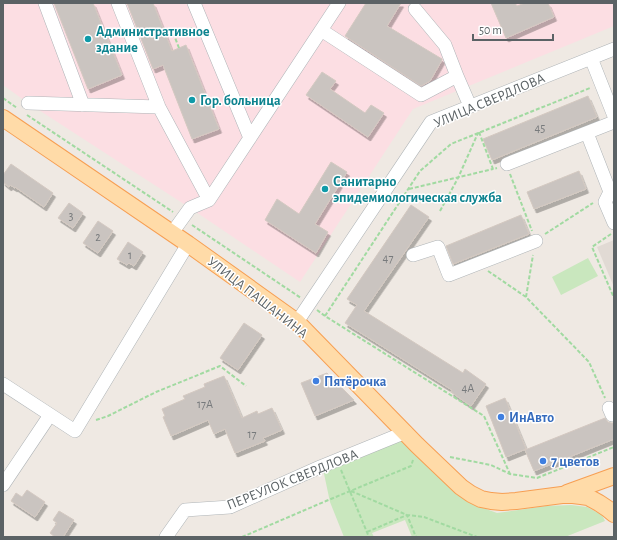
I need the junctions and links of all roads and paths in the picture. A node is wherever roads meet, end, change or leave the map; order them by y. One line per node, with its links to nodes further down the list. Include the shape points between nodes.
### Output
1 (45, 3): 15 (street)
2 (118, 3): 17 (street)
3 (194, 3): 6 (street)
4 (339, 3): 7 (street)
5 (414, 9): 11 (street, via 445,45)
6 (202, 24): 8 (path, via 174,35); 23 (street)
7 (321, 30): 11 (street, via 421,95); 23 (street)
8 (179, 48)
9 (614, 49): 10 (street, УЛИЦА СВЕРДЛОВА)
10 (590, 58): 12 (street); 16 (street, УЛИЦА СВЕРДЛОВА)
11 (457, 76): 16 (street)
12 (601, 84): 18 (street); 21 (path)
13 (3, 98): 31 (path)
14 (28, 103): 15 (street)
15 (83, 105): 17 (street)
16 (470, 106): 41 (street, УЛИЦА СВЕРДЛОВА, via 431,122)
17 (159, 107): 29 (street)
18 (614, 116)
19 (3, 118): 34 (main road, УЛИЦА ПАШАНИНА)
20 (614, 122): 22 (street)
21 (479, 132): 25 (path); 26 (path); 27 (path, via 450,144 420,171)
22 (587, 133): 24 (street); 28 (street)
23 (250, 138): 29 (street)
24 (507, 164): 25 (path); 35 (path)
25 (493, 169): 26 (path)
26 (458, 178): 27 (path); 30 (path)
27 (408, 190): 42 (path)
28 (612, 192): 32 (street, via 605,202); 35 (path)
29 (209, 200): 31 (street, via 190,208)
30 (440, 211)
31 (182, 219): 34 (street); 41 (path)
32 (614, 223)
33 (614, 232): 40 (path, via 592,247)
34 (172, 233): 36 (main road, УЛИЦА ПАШАНИНА)
35 (536, 240): 38 (street); 39 (path)
36 (188, 244): 43 (main road, УЛИЦА ПАШАНИНА); 47 (street, via 75,431)
37 (413, 255): 38 (street, via 438,246 449,275)
38 (477, 263): 39 (path)
39 (526, 297): 46 (path, via 589,362)
40 (614, 298)
41 (310, 304): 42 (path); 43 (street, УЛИЦА СВЕРДЛОВА)
42 (325, 316): 54 (path, via 484,416)
43 (297, 322): 49 (main road, УЛИЦА ПАШАНИНА)
44 (3, 384): 47 (street)
45 (246, 386): 48 (path, via 220,366)
46 (610, 412)
47 (50, 415): 56 (street)
48 (95, 420)
49 (406, 432): 50 (main road, УЛИЦА ПАШАНИНА); 53 (street, ПЕРЕУЛОК СВЕРДЛОВА)
50 (417, 445): 57 (path, via 411,466); 58 (main road, УЛИЦА ПАШАНИНА, via 461,487 481,499 502,502)
51 (614, 447): 54 (path, via 537,478)
52 (447, 457): 54 (path, via 491,465)
53 (338, 460): 57 (path); 62 (street, ПЕРЕУЛОК СВЕРДЛОВА, via 230,507 185,510)
54 (510, 474)
55 (614, 476): 58 (main road)
56 (3, 486)
57 (350, 491): 60 (path); 61 (path); 63 (path)
58 (562, 495): 59 (main road, via 588,498)
59 (612, 507)
60 (407, 516): 61 (path); 65 (path); 66 (path, via 424,517)
61 (367, 532): 64 (path)
62 (166, 537)
63 (242, 537)
64 (369, 537)
65 (416, 537)
66 (477, 537)

